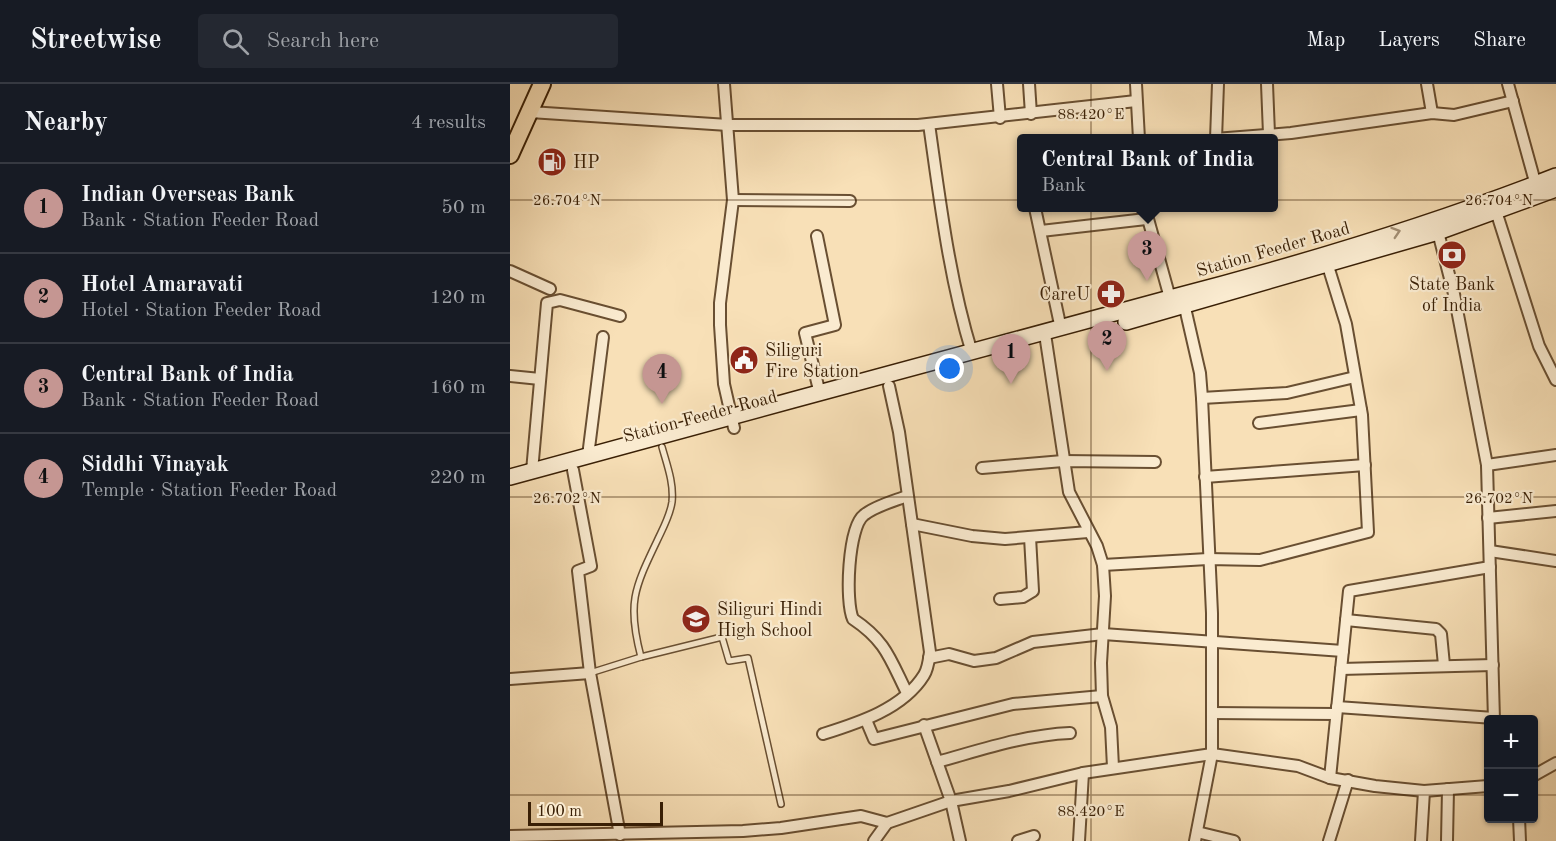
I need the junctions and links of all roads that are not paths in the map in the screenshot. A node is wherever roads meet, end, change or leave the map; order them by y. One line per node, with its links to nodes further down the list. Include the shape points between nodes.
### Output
1 (532, 84): 22 (main road)
2 (542, 84): 13 (main road)
3 (724, 84): 18 (street)
4 (997, 84): 16 (street)
5 (1029, 84): 15 (street)
6 (1136, 84): 11 (street)
7 (1218, 84): 20 (street)
8 (1267, 84): 21 (street)
9 (1427, 84): 14 (street)
10 (1508, 84): 12 (street)
11 (1136, 101): 15 (street); 19 (street)
12 (1513, 101): 14 (street, via 1454,115); 25 (street)
13 (530, 112): 18 (street); 23 (main road)
14 (1432, 113): 21 (street)
15 (1032, 114): 16 (street)
16 (1000, 118): 17 (street)
17 (929, 124): 18 (street); 43 (street, via 946,248 959,313)
18 (728, 125): 27 (street)
19 (1139, 134)
20 (1215, 134)
21 (1269, 134)
22 (510, 135)
23 (510, 156)
24 (1556, 176): 25 (street, Station Feeder Road)
25 (1537, 189): 26 (street, Station Feeder Road); 30 (street, Station Feeder Road); 38 (street, Station Feeder Road, one-way to 25)
26 (1556, 189)
27 (733, 200): 28 (street); 52 (street, via 720,303 724,384)
28 (850, 201)
29 (1036, 212): 32 (street)
30 (1496, 212): 33 (street, Station Feeder Road); 47 (street, via 1539,346)
31 (1145, 213): 32 (street); 38 (street)
32 (1041, 231): 40 (street)
33 (1438, 232): 35 (street, Station Feeder Road); 60 (street)
34 (817, 236): 49 (street, via 835,325 805,333)
35 (1328, 266): 38 (street, Station Feeder Road); 45 (street, via 1346,324)
36 (510, 271): 37 (street)
37 (550, 289)
38 (1179, 300): 40 (street, Station Feeder Road); 42 (street, Station Feeder Road); 50 (street, via 1200,373)
39 (620, 316): 46 (street, via 560,300 547,303)
40 (1061, 329): 42 (street, Station Feeder Road)
41 (603, 337): 56 (street)
42 (1046, 338): 43 (street, Station Feeder Road); 48 (street, Station Feeder Road); 57 (street)
43 (972, 353): 49 (street, Station Feeder Road)
44 (510, 375): 46 (street)
45 (1355, 377): 50 (street, via 1287,393); 51 (street)
46 (540, 379): 63 (street)
47 (1556, 380)
48 (889, 386): 52 (street, Station Feeder Road); 67 (street)
49 (820, 394): 52 (street, Station Feeder Road)
50 (1202, 398): 65 (street)
51 (1361, 410): 53 (street); 59 (street)
52 (733, 423): 54 (street, Station Feeder Road); 56 (street, Station Feeder Road)
53 (1259, 423)
54 (662, 447): 62 (street, Station Feeder Road); 83 (lane, via 672,499 633,597 633,626)
55 (1556, 455): 60 (street)
56 (588, 456): 63 (street, Station Feeder Road)
57 (1063, 461): 58 (street); 61 (street); 71 (street, via 1069,492)
58 (1155, 462)
59 (1365, 465): 65 (street); 74 (street, via 1368,532 1260,560)
60 (1487, 465): 69 (street)
61 (982, 468)
62 (573, 470): 66 (street, Station Feeder Road); 88 (street, via 591,566 578,572)
63 (532, 471): 64 (street, Station Feeder Road)
64 (510, 477)
65 (1205, 477): 74 (street)
66 (510, 486)
67 (907, 496): 70 (street); 90 (street, via 864,515 856,525 849,594 853,619 868,627 885,648)
68 (1556, 512): 69 (street)
69 (1488, 518): 73 (street)
70 (912, 524): 72 (street, via 972,536); 84 (street)
71 (1088, 532): 72 (street); 76 (street)
72 (1030, 537): 78 (street, via 1033,591 1023,597)
73 (1490, 551): 75 (street); 77 (street)
74 (1208, 559): 76 (street); 81 (street)
75 (1556, 561)
76 (1103, 565): 80 (street)
77 (1490, 567): 79 (street, via 1348,591); 86 (street)
78 (1000, 598)
79 (1346, 620): 82 (street); 85 (street, via 1436,629 1441,634)
80 (1103, 634): 81 (street); 84 (street, via 1033,642 985,659 967,661 949,654); 91 (street)
81 (1213, 642): 82 (street); 93 (street)
82 (1343, 651): 87 (street)
83 (641, 657): 88 (lane); 112 (lane, via 722,637 729,661 748,658)
84 (929, 658): 90 (street, via 925,674)
85 (1444, 665): 86 (street); 87 (street)
86 (1493, 665): 94 (street)
87 (1341, 669): 92 (street)
88 (590, 673): 89 (street); 115 (street)
89 (510, 679)
90 (907, 693): 96 (street)
91 (1102, 696): 97 (street, via 1013,704); 103 (street, via 1111,727)
92 (1337, 711): 93 (street); 95 (street); 106 (street)
93 (1212, 713): 100 (street)
94 (1494, 715)
95 (1484, 718)
96 (866, 720): 97 (street, via 873,740); 98 (street)
97 (924, 725): 101 (street)
98 (823, 734)
99 (1070, 734): 101 (street, via 1011,741)
100 (1212, 754): 103 (street); 106 (street, via 1298,766); 118 (street)
101 (937, 762): 111 (street)
102 (1556, 763): 105 (street)
103 (1113, 767): 104 (street)
104 (1083, 773): 111 (street); 122 (street)
105 (1538, 773)
106 (1330, 778): 107 (street)
107 (1348, 780): 110 (street); 124 (street)
108 (1484, 786): 109 (street)
109 (1448, 789): 110 (street); 126 (street)
110 (1424, 790): 125 (street)
111 (951, 801): 113 (street); 120 (street)
112 (781, 804)
113 (887, 823): 115 (street, via 861,816 781,828); 119 (street)
114 (1520, 823): 127 (street)
115 (620, 835): 116 (street)
116 (510, 836)
117 (1034, 836): 121 (street)
118 (1196, 836): 123 (street)
119 (874, 841)
120 (960, 841)
121 (1018, 841)
122 (1079, 841)
123 (1234, 841)
124 (1329, 841)
125 (1421, 841)
126 (1447, 841)
127 (1520, 841)

